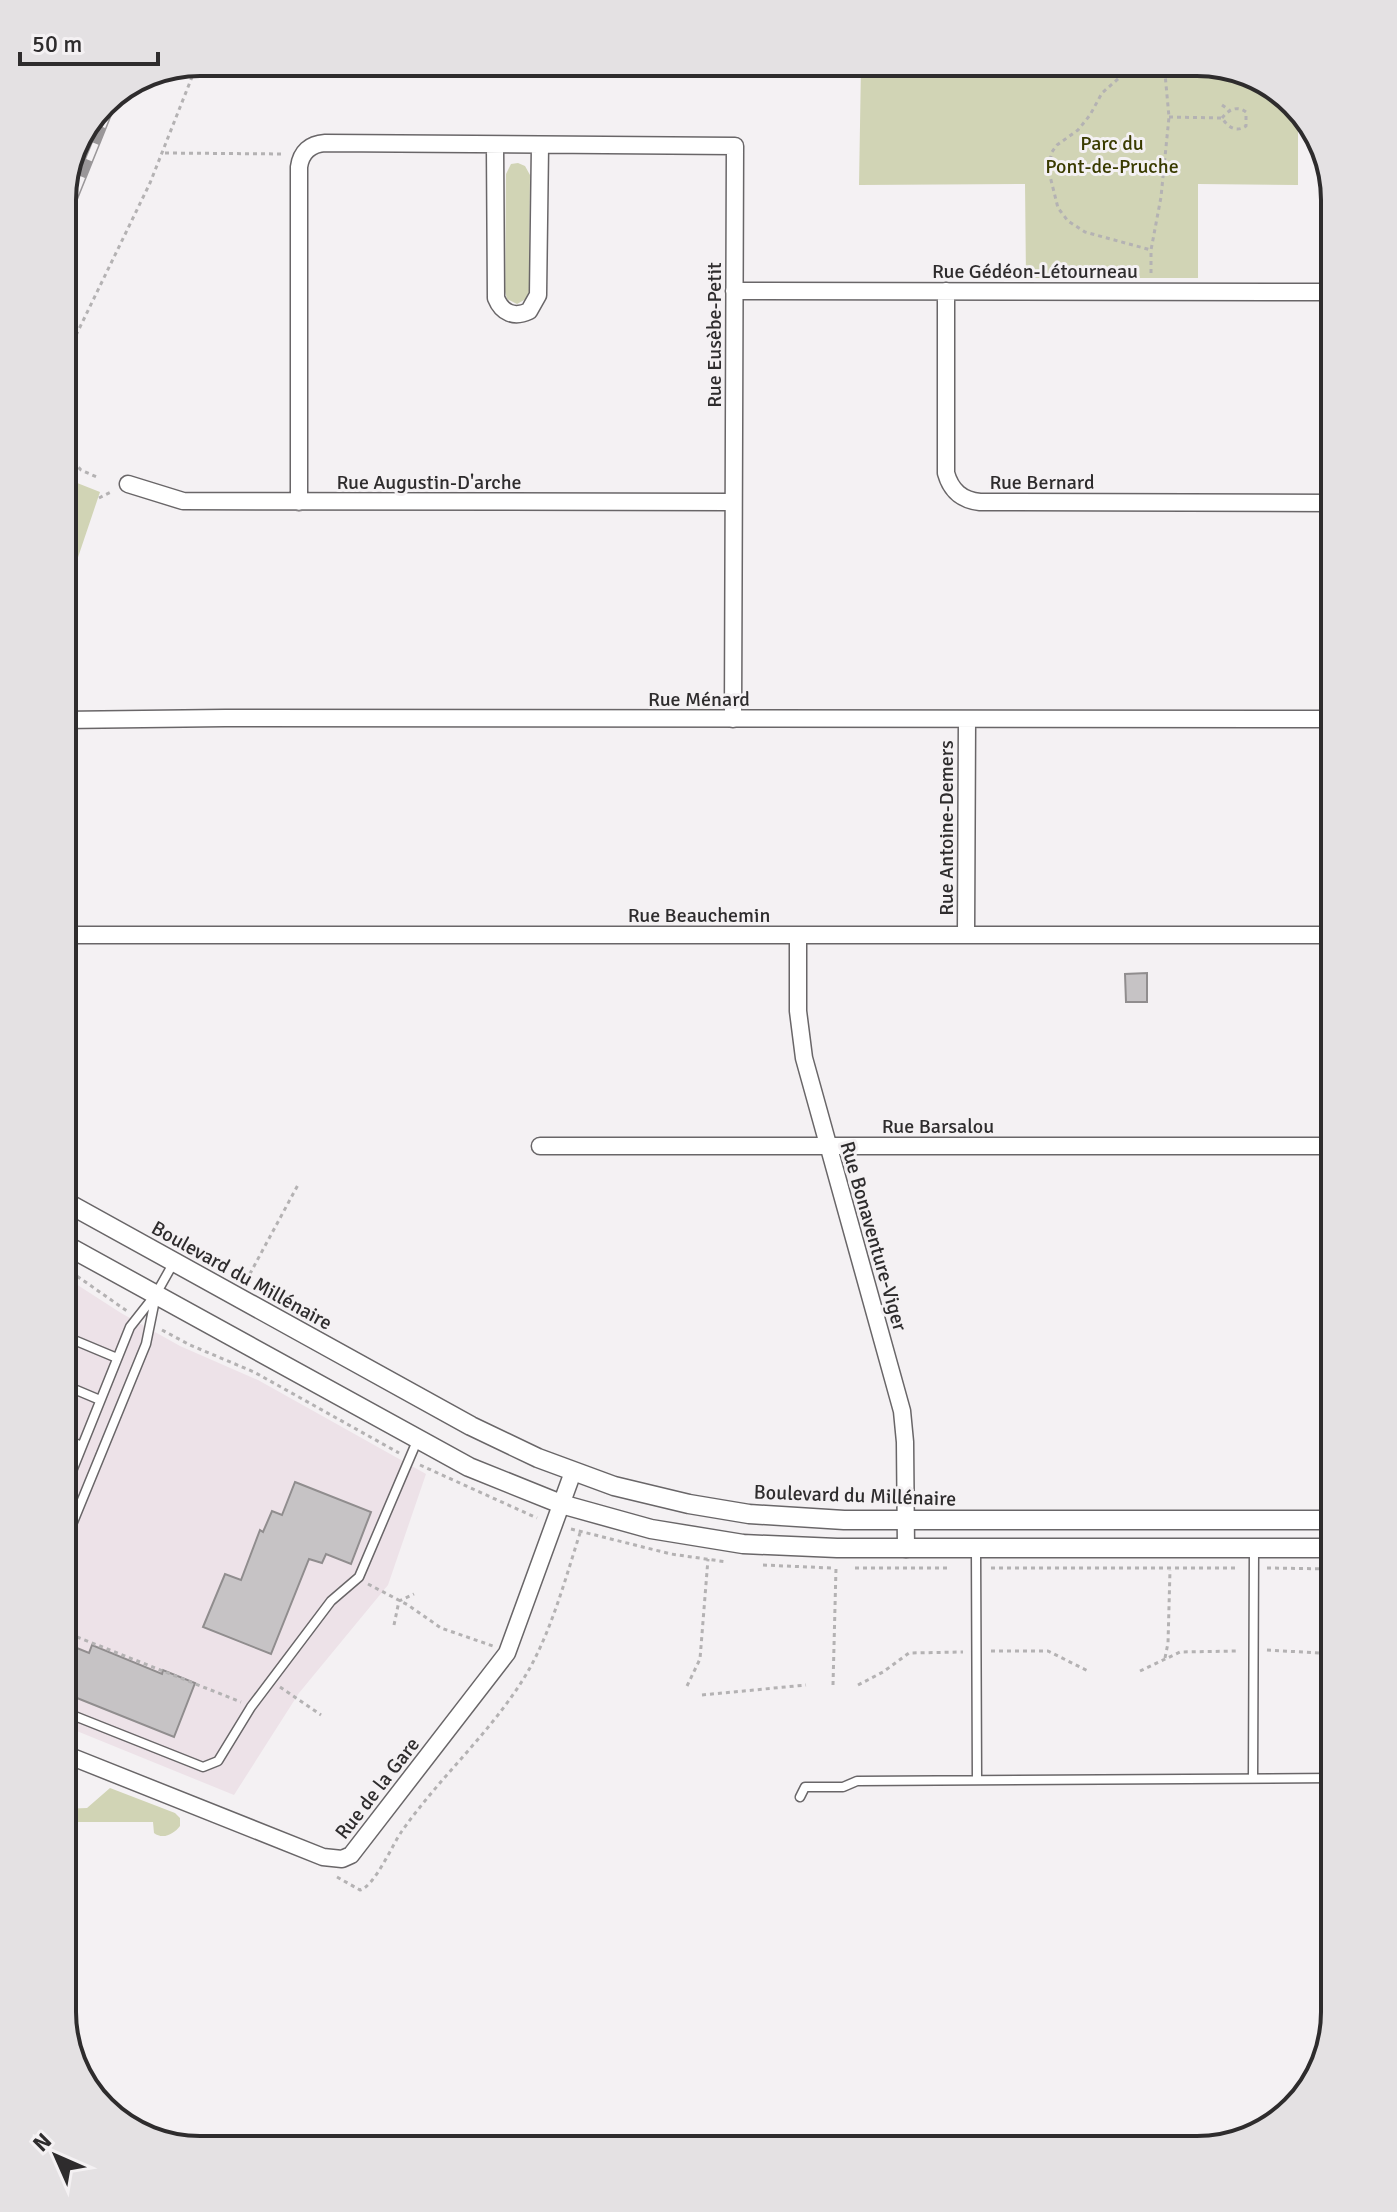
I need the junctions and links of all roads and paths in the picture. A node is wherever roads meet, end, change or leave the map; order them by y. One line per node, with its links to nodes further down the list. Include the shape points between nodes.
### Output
1 (1121, 76): 12 (path, via 1102,93 1078,130 1057,145 1048,168 1058,208 1068,221 1085,232)
2 (1165, 76): 6 (path)
3 (192, 77): 10 (path)
4 (1222, 105): 5 (path)
5 (1229, 110): 7 (path); 7 (path, via 1242,109 1249,117 1246,126 1238,131)
6 (1169, 117): 7 (path); 12 (path)
7 (1222, 118)
8 (495, 146): 9 (street, Rue Eusèbe-Petit); 9 (street, via 496,298 503,310 515,315 532,308 538,295); 21 (street, Rue Eusèbe-Petit, via 324,143 303,153)
9 (540, 146): 13 (street, Rue Eusèbe-Petit, via 735,146)
10 (163, 153): 11 (path); 17 (path)
11 (285, 154)
12 (1151, 250): 15 (path)
13 (734, 291): 14 (street, Rue Gédéon-Létourneau); 22 (street, Rue Eusèbe-Petit)
14 (946, 291): 15 (street, Rue Gédéon-Létourneau); 23 (street, Rue Bernard, via 946,473 953,490 963,497 980,502)
15 (1150, 292): 16 (street, Rue Gédéon-Létourneau)
16 (1321, 292)
17 (76, 335)
18 (76, 464): 19 (path)
19 (99, 478)
20 (128, 484): 21 (street, Rue Augustin-D'arche, via 183,501)
21 (299, 502): 22 (street, Rue Augustin-D'arche)
22 (733, 502): 24 (street, Rue Eusèbe-Petit)
23 (1321, 503)
24 (733, 719): 26 (street, Rue Ménard); 27 (street, Rue Ménard)
25 (1321, 719): 27 (street, Rue Ménard)
26 (76, 720)
27 (967, 720): 30 (street, Rue Antoine-Demers)
28 (76, 935): 29 (street, Rue Beauchemin)
29 (798, 935): 30 (street, Rue Beauchemin); 33 (street, Rue Bonaventure-Viger, via 801,1045)
30 (966, 935): 31 (street, Rue Beauchemin)
31 (1321, 935)
32 (540, 1146): 33 (street, Rue Barsalou)
33 (827, 1146): 34 (street, Rue Barsalou); 59 (street, Rue Bonaventure-Viger, via 902,1411)
34 (1321, 1146)
35 (299, 1183): 41 (path)
36 (76, 1208): 38 (street, Boulevard du Millénaire)
37 (76, 1251): 40 (street)
38 (174, 1262): 40 (lane); 41 (street, Boulevard du Millénaire)
39 (76, 1276): 42 (path)
40 (156, 1294): 45 (lane, via 130,1327); 48 (street); 56 (lane, via 146,1344)
41 (238, 1297): 54 (street, Boulevard du Millénaire, via 471,1426)
42 (123, 1309)
43 (161, 1330): 51 (path, via 254,1372)
44 (76, 1341): 45 (lane)
45 (117, 1358): 47 (lane)
46 (76, 1390): 47 (lane)
47 (100, 1400): 50 (lane)
48 (417, 1441): 55 (street); 72 (lane)
49 (76, 1444): 50 (lane)
50 (82, 1446): 52 (lane)
51 (395, 1451)
52 (76, 1461)
53 (425, 1468): 57 (path)
54 (573, 1472): 55 (street, Rue de la Gare); 59 (street, Boulevard du Millénaire, via 633,1491 735,1512)
55 (561, 1504): 64 (street, via 709,1540); 78 (street, Rue de la Gare)
56 (76, 1515)
57 (527, 1515)
58 (1321, 1520): 59 (street, Boulevard du Millénaire)
59 (906, 1521): 64 (street, Rue Bonaventure-Viger)
60 (580, 1531): 95 (path, via 526,1674 419,1807 371,1884)
61 (975, 1548): 62 (street); 64 (street); 93 (lane)
62 (1254, 1548): 63 (street); 77 (lane)
63 (1321, 1548)
64 (906, 1549)
65 (708, 1559): 85 (path, via 700,1659)
66 (836, 1568): 84 (path)
67 (986, 1568): 68 (path)
68 (1170, 1568): 69 (path); 80 (path)
69 (1241, 1568)
70 (1263, 1568): 71 (path)
71 (1321, 1569)
72 (359, 1577): 74 (path); 82 (lane, via 331,1601)
73 (414, 1594): 74 (path)
74 (399, 1601): 75 (path); 78 (path, via 441,1628)
75 (394, 1625)
76 (76, 1637): 87 (path)
77 (1253, 1650): 79 (path); 80 (path, via 1180,1652); 91 (lane)
78 (507, 1653): 90 (street, Rue de la Gare, via 358,1848 342,1859 323,1857)
79 (1321, 1654)
80 (1165, 1658): 81 (path)
81 (1140, 1671)
82 (270, 1680): 87 (lane); 88 (path)
83 (806, 1685): 86 (path)
84 (833, 1685)
85 (687, 1686)
86 (702, 1695)
87 (251, 1707): 89 (lane, via 218,1761 203,1767)
88 (321, 1715)
89 (76, 1717)
90 (76, 1759)
91 (1253, 1778): 92 (lane); 93 (lane)
92 (1321, 1778)
93 (977, 1780): 94 (lane, via 857,1781 843,1787 805,1787)
94 (800, 1797)
95 (356, 1888)

